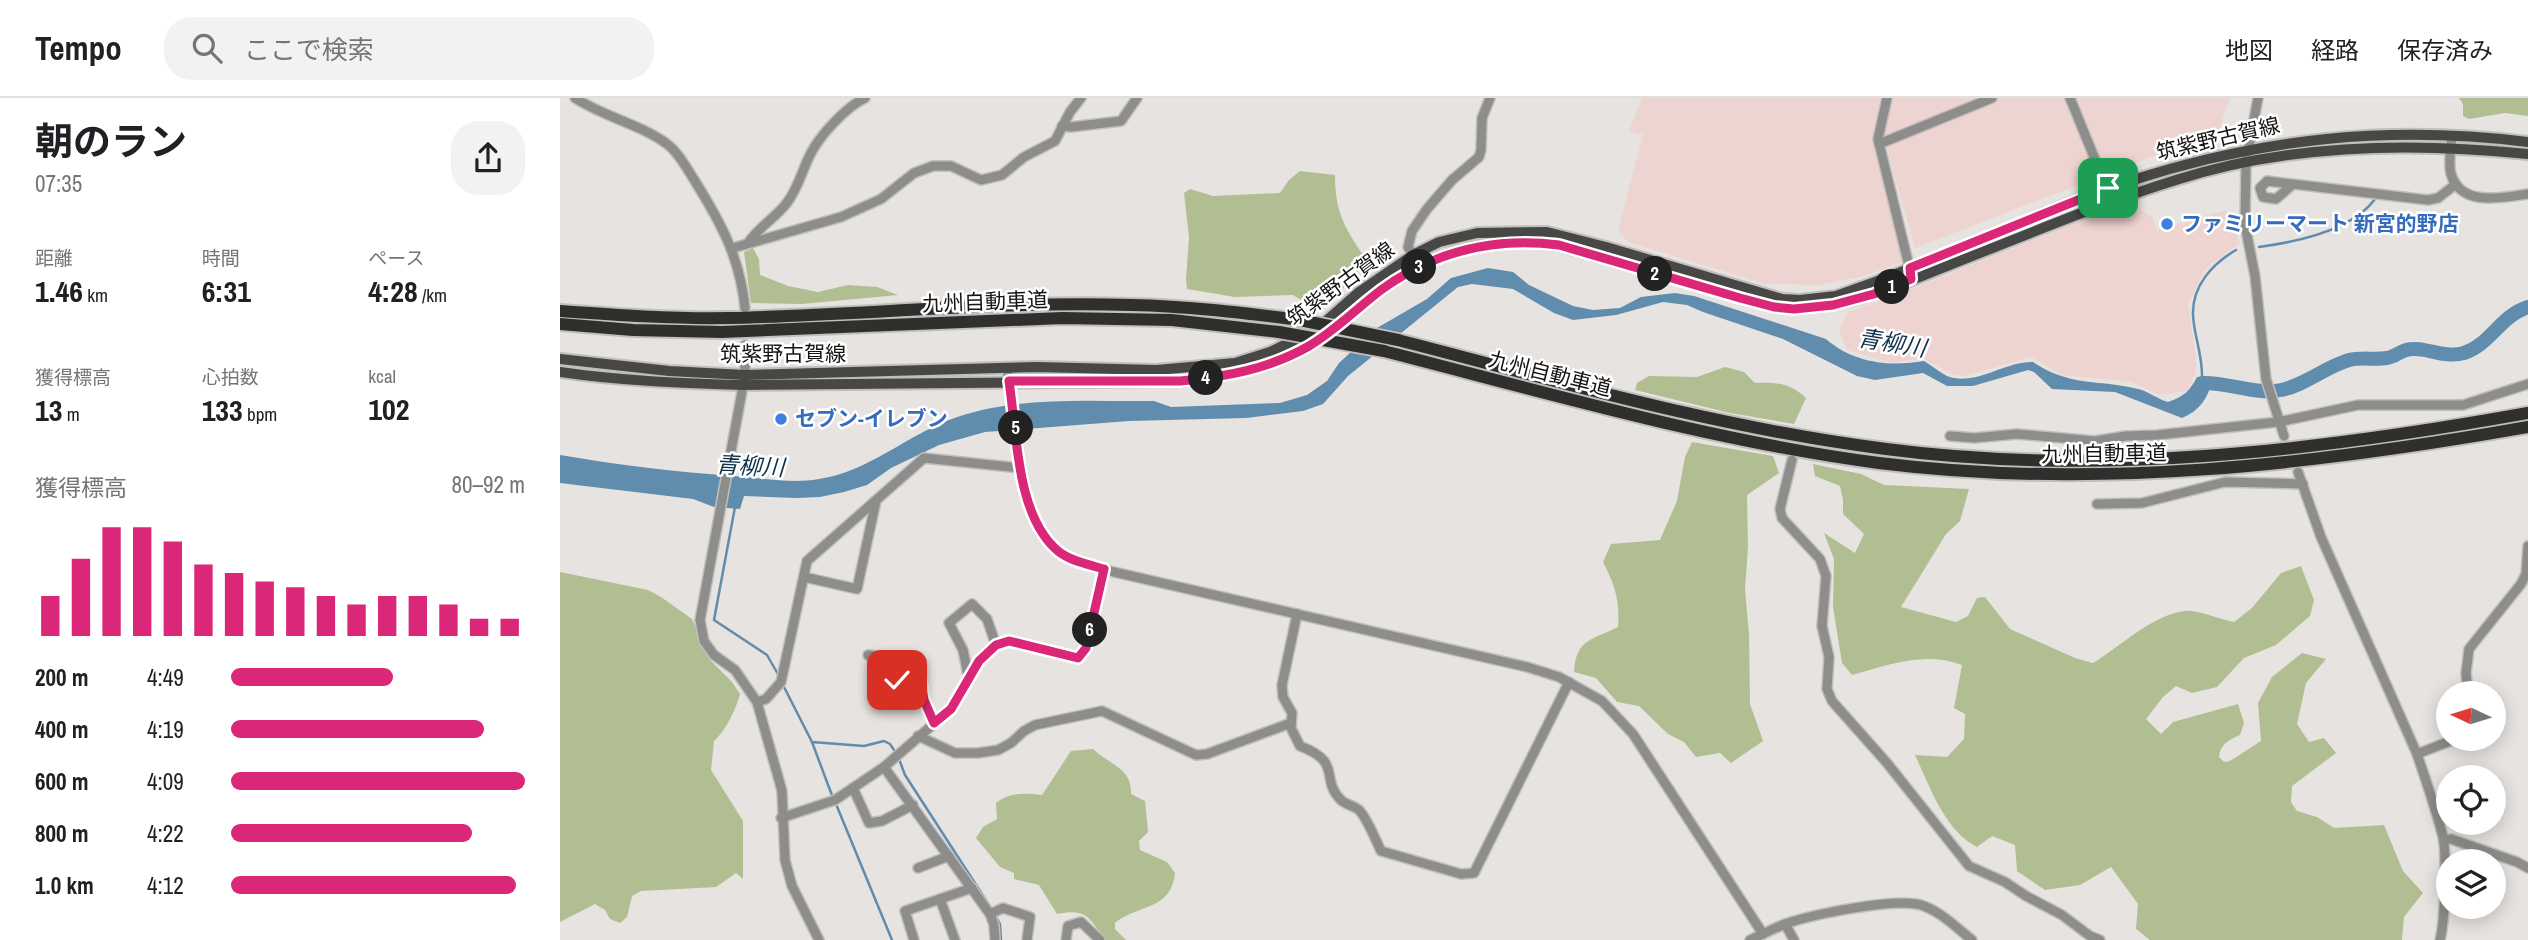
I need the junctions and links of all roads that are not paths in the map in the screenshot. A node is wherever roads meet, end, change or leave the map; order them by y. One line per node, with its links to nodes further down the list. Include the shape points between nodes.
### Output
1 (575, 98): 23 (street, via 668,144)
2 (866, 98): 22 (street, via 826,130 786,204)
3 (1081, 98): 10 (street)
4 (1137, 98): 10 (street, via 1121,121)
5 (1490, 98): 24 (street, via 1482,118 1479,157 1452,180 1412,231 1408,247)
6 (1887, 98): 13 (street)
7 (1992, 98): 13 (street)
8 (2070, 98): 19 (street)
9 (2258, 98): 16 (street)
10 (1062, 126): 22 (street, via 1055,141 1002,175 981,180 951,166 933,166 841,218)
11 (2452, 136): 12 (main road, 筑紫野古賀線); 14 (street); 16 (main road, 筑紫野古賀線, via 2316,138)
12 (2528, 142)
13 (1879, 145): 25 (street)
14 (2451, 149): 15 (main road, 筑紫野古賀線); 16 (main road, 筑紫野古賀線, via 2315,150); 18 (street, via 2450,172)
15 (2528, 154)
16 (2246, 156): 19 (main road, 筑紫野古賀線); 21 (main road, 筑紫野古賀線); 37 (street, via 2245,225 2266,379)
17 (2292, 184): 18 (street, via 2428,200)
18 (2456, 184): 20 (street, via 2483,198)
19 (2108, 188): 21 (street); 25 (main road, 筑紫野古賀線)
20 (2528, 194)
21 (2112, 201): 25 (main road, 筑紫野古賀線)
22 (748, 243): 23 (street)
23 (733, 248): 26 (street)
24 (1413, 255): 25 (main road, 筑紫野古賀線, via 1459,236 1547,232 1760,295 1800,300 1836,296); 31 (main road, 筑紫野古賀線, via 1359,292 1318,329 1252,359 1179,369)
25 (1911, 274): 34 (main road, 筑紫野古賀線, via 1874,294 1794,309 1740,298 1559,245 1508,242 1478,246 1422,265 1379,292 1330,333 1268,365 1180,381)
26 (745, 308)
27 (560, 310): 36 (highway, 九州自動車道, bridge, via 728,318 999,306 1187,307 1300,320 1398,340 1626,399 1786,434 1954,456 2125,460 2298,448)
28 (560, 324): 38 (highway, 九州自動車道, bridge, via 722,332 1062,318 1172,320 1279,331 1384,351 1718,436 1783,448 1881,463 2035,474 2125,474 2282,464)
29 (746, 345): 33 (street)
30 (560, 359): 33 (main road, 筑紫野古賀線)
31 (1007, 368): 33 (main road, 筑紫野古賀線); 34 (street)
32 (560, 372): 33 (main road, 筑紫野古賀線, via 675,383)
33 (744, 380): 34 (main road, 筑紫野古賀線); 58 (street, via 700,620 704,640 714,655 735,670)
34 (1009, 381): 42 (street)
35 (2528, 384): 37 (street, via 2463,405 2358,405)
36 (2528, 414)
37 (2278, 422): 39 (street, via 2095,442 2017,434); 40 (street)
38 (2528, 427)
39 (1950, 436)
40 (2284, 436)
41 (1792, 460): 87 (street, via 1780,509 1782,518 1820,559 1826,576 1822,626 1829,657 1827,690 1832,701 1969,866 2005,882)
42 (1021, 468): 45 (street, via 923,458); 48 (street, via 1030,510 1041,533 1060,553)
43 (2298, 472): 44 (street)
44 (2303, 484): 46 (street, via 2225,482 2142,503); 63 (street, via 2321,537)
45 (876, 500): 49 (street, via 807,561); 49 (street, via 857,589)
46 (2097, 504)
47 (2528, 546): 55 (street, via 2521,584 2469,649)
48 (1104, 569): 50 (street); 51 (street, via 1086,648 1078,658 1009,641)
49 (804, 577): 58 (street, via 781,681 766,699)
50 (1297, 614): 57 (street, via 1527,667); 60 (street, via 1282,685)
51 (996, 645): 54 (street, via 979,661); 54 (street, via 987,619 972,604 949,623)
52 (898, 660): 53 (street); 56 (street, via 872,655); 59 (street, via 918,663 924,700)
53 (897, 680)
54 (970, 680): 59 (street, via 951,709)
55 (2467, 681)
56 (874, 682)
57 (1569, 682): 60 (street, via 1474,873 1461,874 1381,852 1360,810 1341,800 1329,767 1317,752 1300,746); 76 (street, via 1602,701 1633,734)
58 (757, 702): 67 (street, via 782,791)
59 (934, 723): 61 (street)
60 (1291, 723): 61 (street, via 1196,755 1102,711 1035,725 998,750 978,753 955,753)
61 (918, 736): 64 (street)
62 (2436, 747): 63 (street)
63 (2417, 754): 68 (street)
64 (884, 766): 65 (street); 66 (street)
65 (853, 788): 66 (street, via 869,823); 67 (street, via 835,800)
66 (912, 805): 69 (street)
67 (781, 818): 77 (street, via 792,886)
68 (2444, 840): 71 (street); 88 (street)
69 (948, 856): 70 (street); 72 (street)
70 (918, 868)
71 (2528, 868)
72 (972, 888): 73 (street); 74 (street)
73 (940, 899): 78 (street, via 905,911); 79 (street)
74 (990, 914): 80 (street); 81 (street, via 1003,908 1030,917)
75 (1785, 924): 76 (street); 85 (street); 86 (street, via 1861,907 1921,904)
76 (1763, 934): 84 (street)
77 (819, 940)
78 (914, 940)
79 (955, 940)
80 (995, 940)
81 (1027, 940)
82 (1066, 940): 83 (street, via 1068,926 1081,922)
83 (1100, 940)
84 (1750, 940)
85 (1794, 940)
86 (1972, 940)
87 (2100, 940)
88 (2440, 940)

